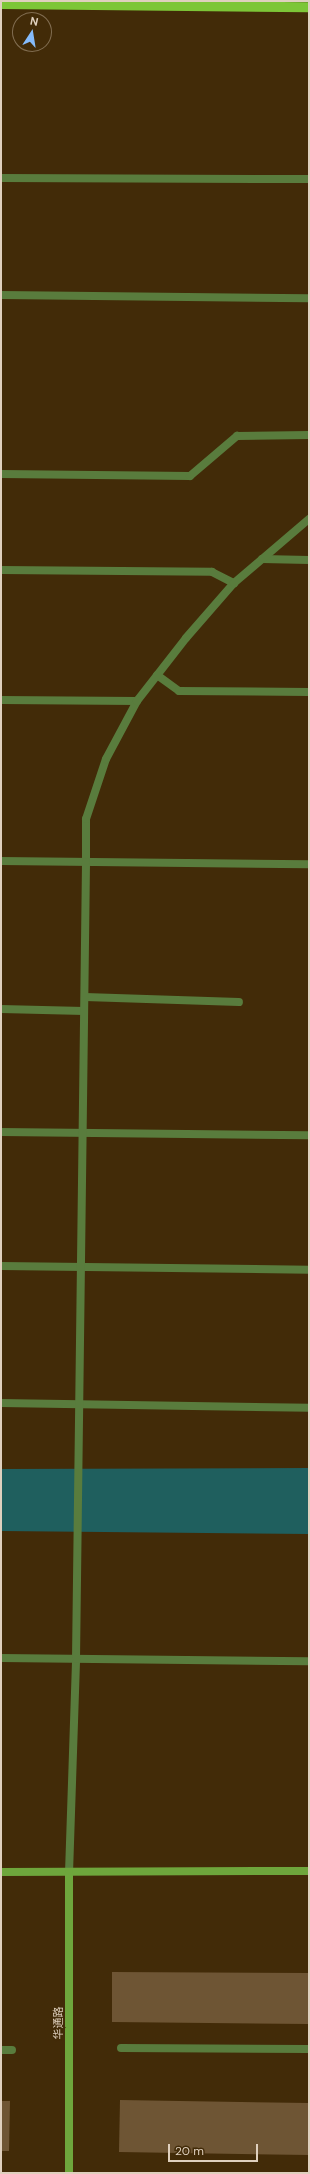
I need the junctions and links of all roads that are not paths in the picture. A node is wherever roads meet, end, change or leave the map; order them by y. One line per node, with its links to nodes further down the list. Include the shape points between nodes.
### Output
1 (1, 4): 2 (main road)
2 (309, 7)
3 (1, 178): 4 (street)
4 (309, 179)
5 (1, 295): 6 (street)
6 (309, 298)
7 (309, 435): 8 (street, via 238,436 190,476)
8 (1, 474)
9 (309, 519): 10 (street)
10 (262, 559): 11 (street); 13 (street)
11 (309, 560)
12 (1, 570): 13 (street, via 212,572)
13 (234, 583): 14 (street)
14 (157, 676): 15 (street, via 179,691); 17 (street)
15 (309, 692)
16 (1, 700): 17 (street)
17 (137, 701): 19 (street, via 106,759 86,819)
18 (1, 861): 19 (street)
19 (86, 862): 20 (street); 21 (street)
20 (309, 864)
21 (85, 997): 22 (street); 24 (street)
22 (239, 1002)
23 (1, 1009): 24 (street)
24 (84, 1011): 26 (street)
25 (1, 1132): 26 (street)
26 (83, 1133): 27 (street); 29 (street)
27 (309, 1135)
28 (1, 1266): 29 (street)
29 (81, 1267): 30 (street); 32 (street)
30 (309, 1270)
31 (1, 1403): 32 (street)
32 (79, 1404): 33 (street); 35 (street)
33 (309, 1408)
34 (1, 1658): 35 (street)
35 (76, 1659): 36 (street); 39 (street)
36 (309, 1660)
37 (309, 1871): 39 (street)
38 (1, 1872): 39 (street)
39 (69, 1873): 44 (street, 华通路)
40 (121, 2048): 41 (street)
41 (309, 2049)
42 (1, 2050): 43 (street)
43 (12, 2050)
44 (69, 2173)

